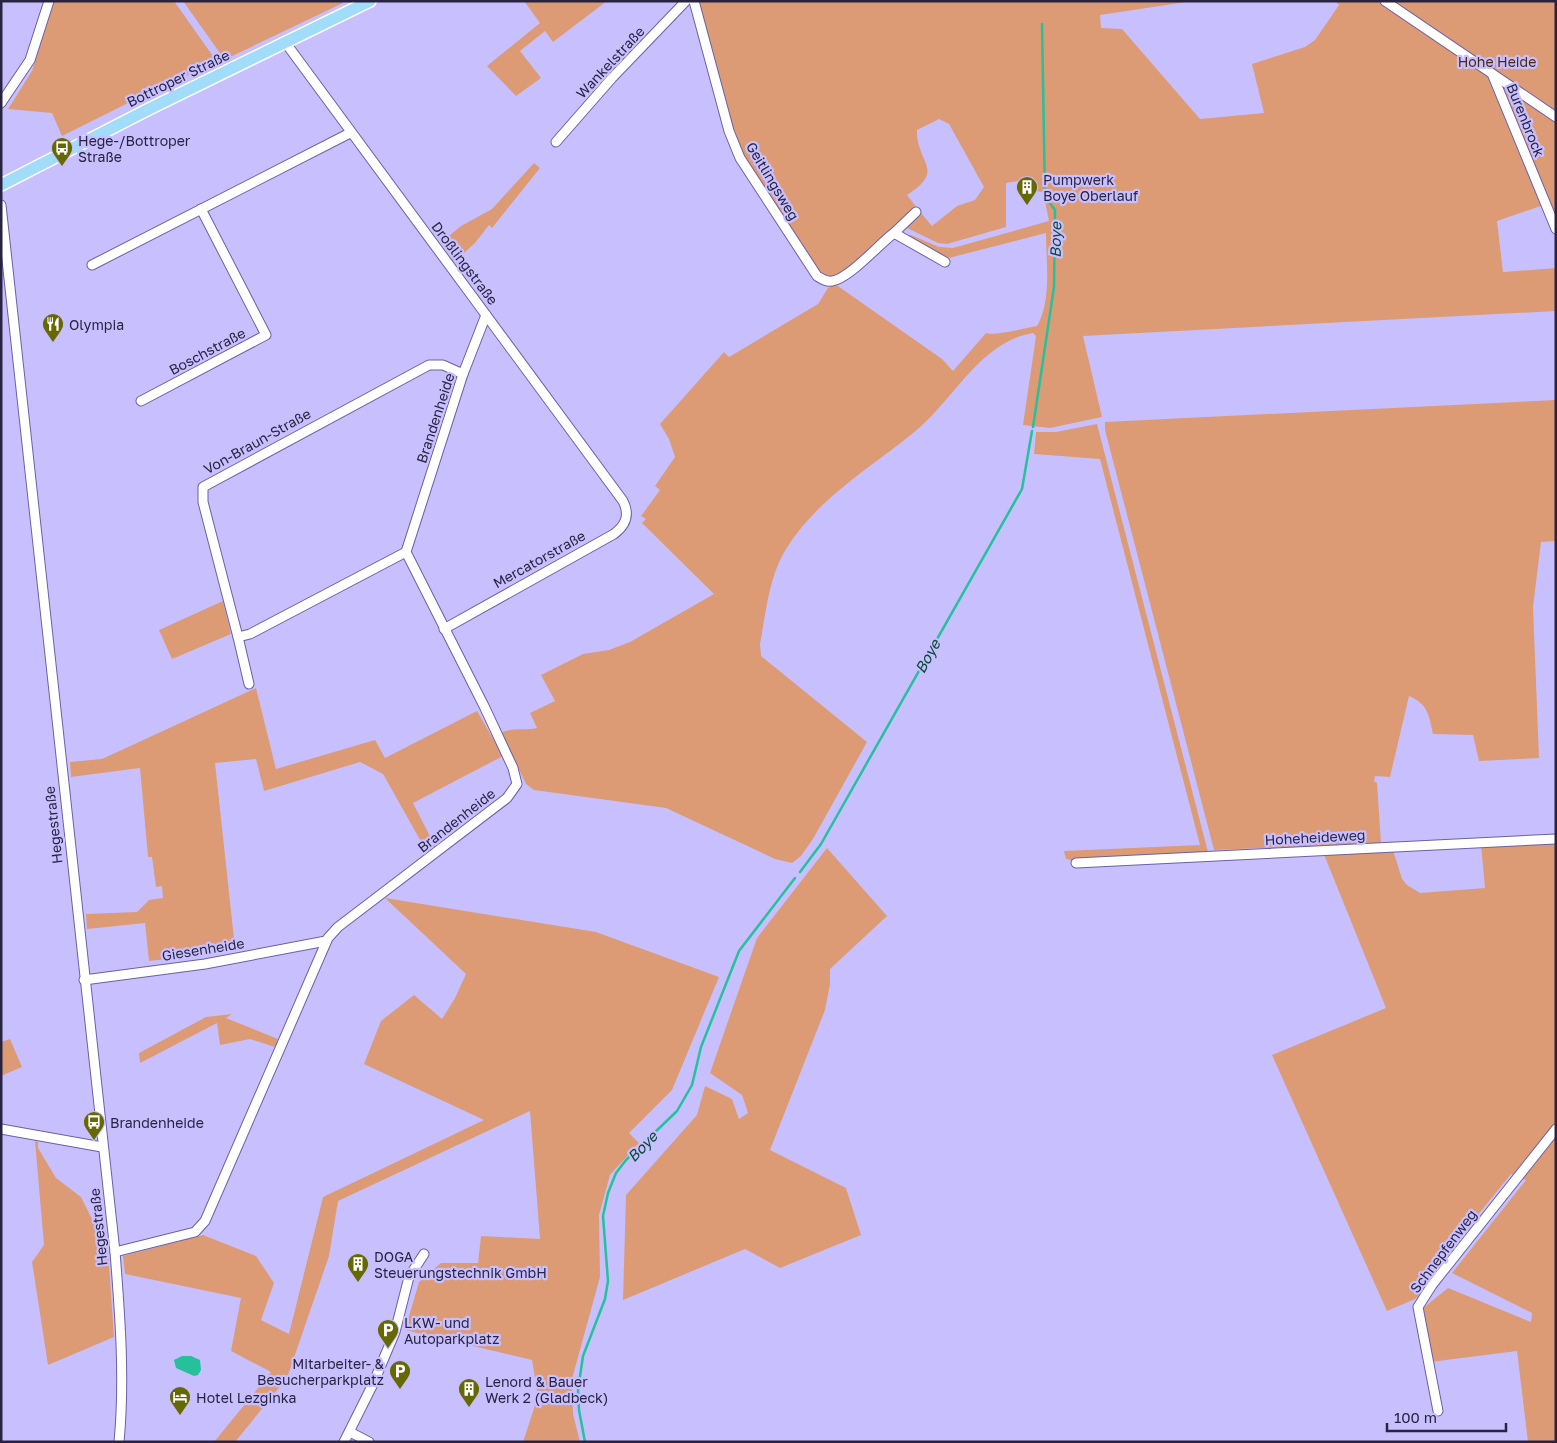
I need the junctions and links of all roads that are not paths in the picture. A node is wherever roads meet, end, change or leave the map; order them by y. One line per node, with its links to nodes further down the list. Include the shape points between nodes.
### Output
1 (49, 1): 8 (street, via 32,56)
2 (370, 1): 6 (main road, Bottroper Straße)
3 (686, 1): 12 (street, Wankelstraße)
4 (694, 1): 18 (street, Geitlingsweg, via 729,131 740,158 814,273 828,281 843,276)
5 (1385, 1): 7 (street)
6 (285, 42): 11 (street, Droßlingstraße); 13 (main road, Bottroper Straße)
7 (1493, 76): 10 (street); 17 (street, Burenbrock)
8 (4, 93): 9 (street)
9 (1, 102)
10 (1556, 117)
11 (350, 133): 15 (street); 21 (street, Droßlingstraße)
12 (556, 142)
13 (1, 185)
14 (1, 205): 32 (street, Hegestraße)
15 (201, 209): 20 (street); 23 (street, Boschstraße, via 266,335)
16 (916, 212): 18 (street, Geitlingsweg)
17 (1556, 229)
18 (894, 233): 19 (street)
19 (945, 262)
20 (92, 265)
21 (486, 314): 22 (street, Brandenheide); 24 (street, Droßlingstraße)
22 (463, 374): 25 (street, Brandenheide); 27 (street, Von-Braun-Straße, via 443,365 429,364 203,487 203,502)
23 (141, 401)
24 (623, 501): 26 (street, Mercatorstraße, via 627,518 614,534)
25 (406, 552): 26 (street, Brandenheide); 27 (street, via 250,634)
26 (444, 628): 31 (street, Brandenheide, via 484,706 513,768 517,784 506,798 338,927)
27 (238, 637): 28 (street, Von-Braun-Straße)
28 (249, 684)
29 (1556, 839): 30 (street, Hoheheideweg)
30 (1076, 863)
31 (326, 941): 32 (street, Giesenheide, via 205,964); 36 (street, Brandenheide, via 205,1221 195,1232)
32 (84, 980): 35 (street, Hegestraße)
33 (1, 1128): 35 (street)
34 (1556, 1129): 38 (street, Schnepfenweg, via 1418,1307)
35 (102, 1147): 36 (street, Hegestraße)
36 (115, 1252): 40 (street, Hegestraße, via 122,1409)
37 (424, 1254): 39 (street, via 410,1277 395,1332)
38 (1438, 1411)
39 (350, 1432): 41 (street); 42 (street)
40 (119, 1442)
41 (344, 1442)
42 (369, 1442)

